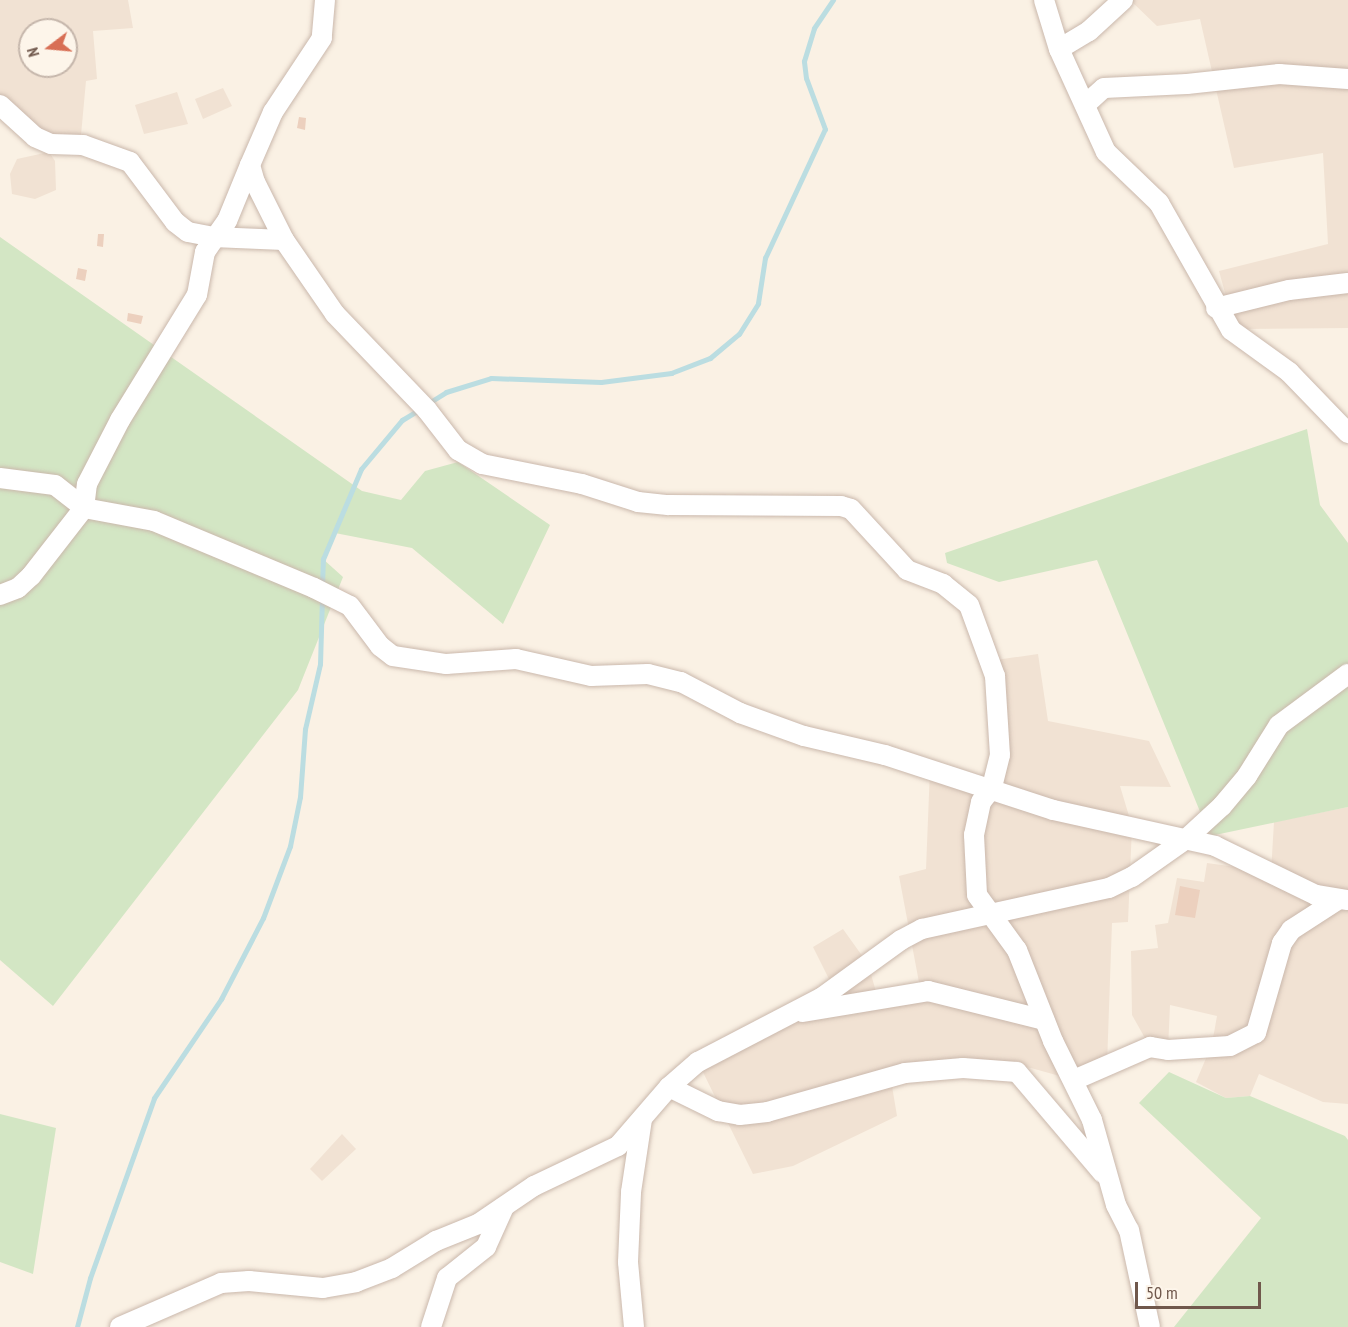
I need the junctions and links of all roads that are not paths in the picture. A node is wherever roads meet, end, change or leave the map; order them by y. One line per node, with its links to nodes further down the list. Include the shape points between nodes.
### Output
1 (325, 0): 8 (street, via 322,38 273,112)
2 (1123, 0): 4 (street, via 1089,31)
3 (1048, 5): 4 (street)
4 (1059, 49): 6 (street)
5 (1348, 79): 6 (street, via 1279,74 1104,88)
6 (1086, 104): 12 (street, via 1106,152 1159,203 1177,230)
7 (0, 105): 9 (street, via 35,137 51,144 83,145 130,162 175,222 188,232)
8 (250, 165): 9 (street, via 227,221); 10 (street)
9 (213, 237): 10 (street); 15 (street, via 200,272 197,295 120,420 87,484)
10 (284, 240): 18 (street, via 356,338 427,410 458,450 482,464 582,483 638,502 851,509 907,570 943,584 969,605 994,676 1000,755)
11 (1348, 283): 12 (street, via 1288,290)
12 (1216, 308): 13 (street, via 1231,330 1289,372)
13 (1348, 433)
14 (0, 478): 15 (street, via 55,485)
15 (84, 508): 16 (street, via 32,576 18,588); 18 (street, via 154,521 350,606 380,646 393,656 446,664 516,659 591,676 648,674 681,682 740,713 804,736 885,755)
16 (0, 595)
17 (1348, 674): 19 (street, via 1279,725 1247,776)
18 (992, 788): 19 (street, via 1053,810); 21 (street, via 981,802 976,824 973,874 977,895)
19 (1186, 839): 20 (street, via 1215,846 1316,896); 21 (street, via 1132,877 1109,888)
20 (1343, 900): 24 (street, via 1291,930 1282,943 1256,1033 1230,1046 1168,1050 1150,1047)
21 (990, 913): 22 (street, via 922,929); 23 (street, via 1022,961)
22 (796, 1013): 23 (street, via 928,991 978,1000); 25 (street, via 698,1062)
23 (1044, 1020): 24 (street)
24 (1074, 1080): 27 (street, via 1092,1120)
25 (669, 1087): 26 (street); 27 (street, via 718,1111 740,1115 767,1112 905,1073 963,1068 1017,1072)
26 (642, 1119): 28 (street, via 618,1146 534,1186); 31 (street, via 631,1192 628,1262)
27 (1109, 1180): 32 (street, via 1129,1230)
28 (504, 1207): 29 (street, via 392,1268 356,1282 323,1288 249,1281 221,1283); 30 (street, via 486,1247 447,1278)
29 (120, 1327)
30 (431, 1327)
31 (634, 1327)
32 (1150, 1327)

